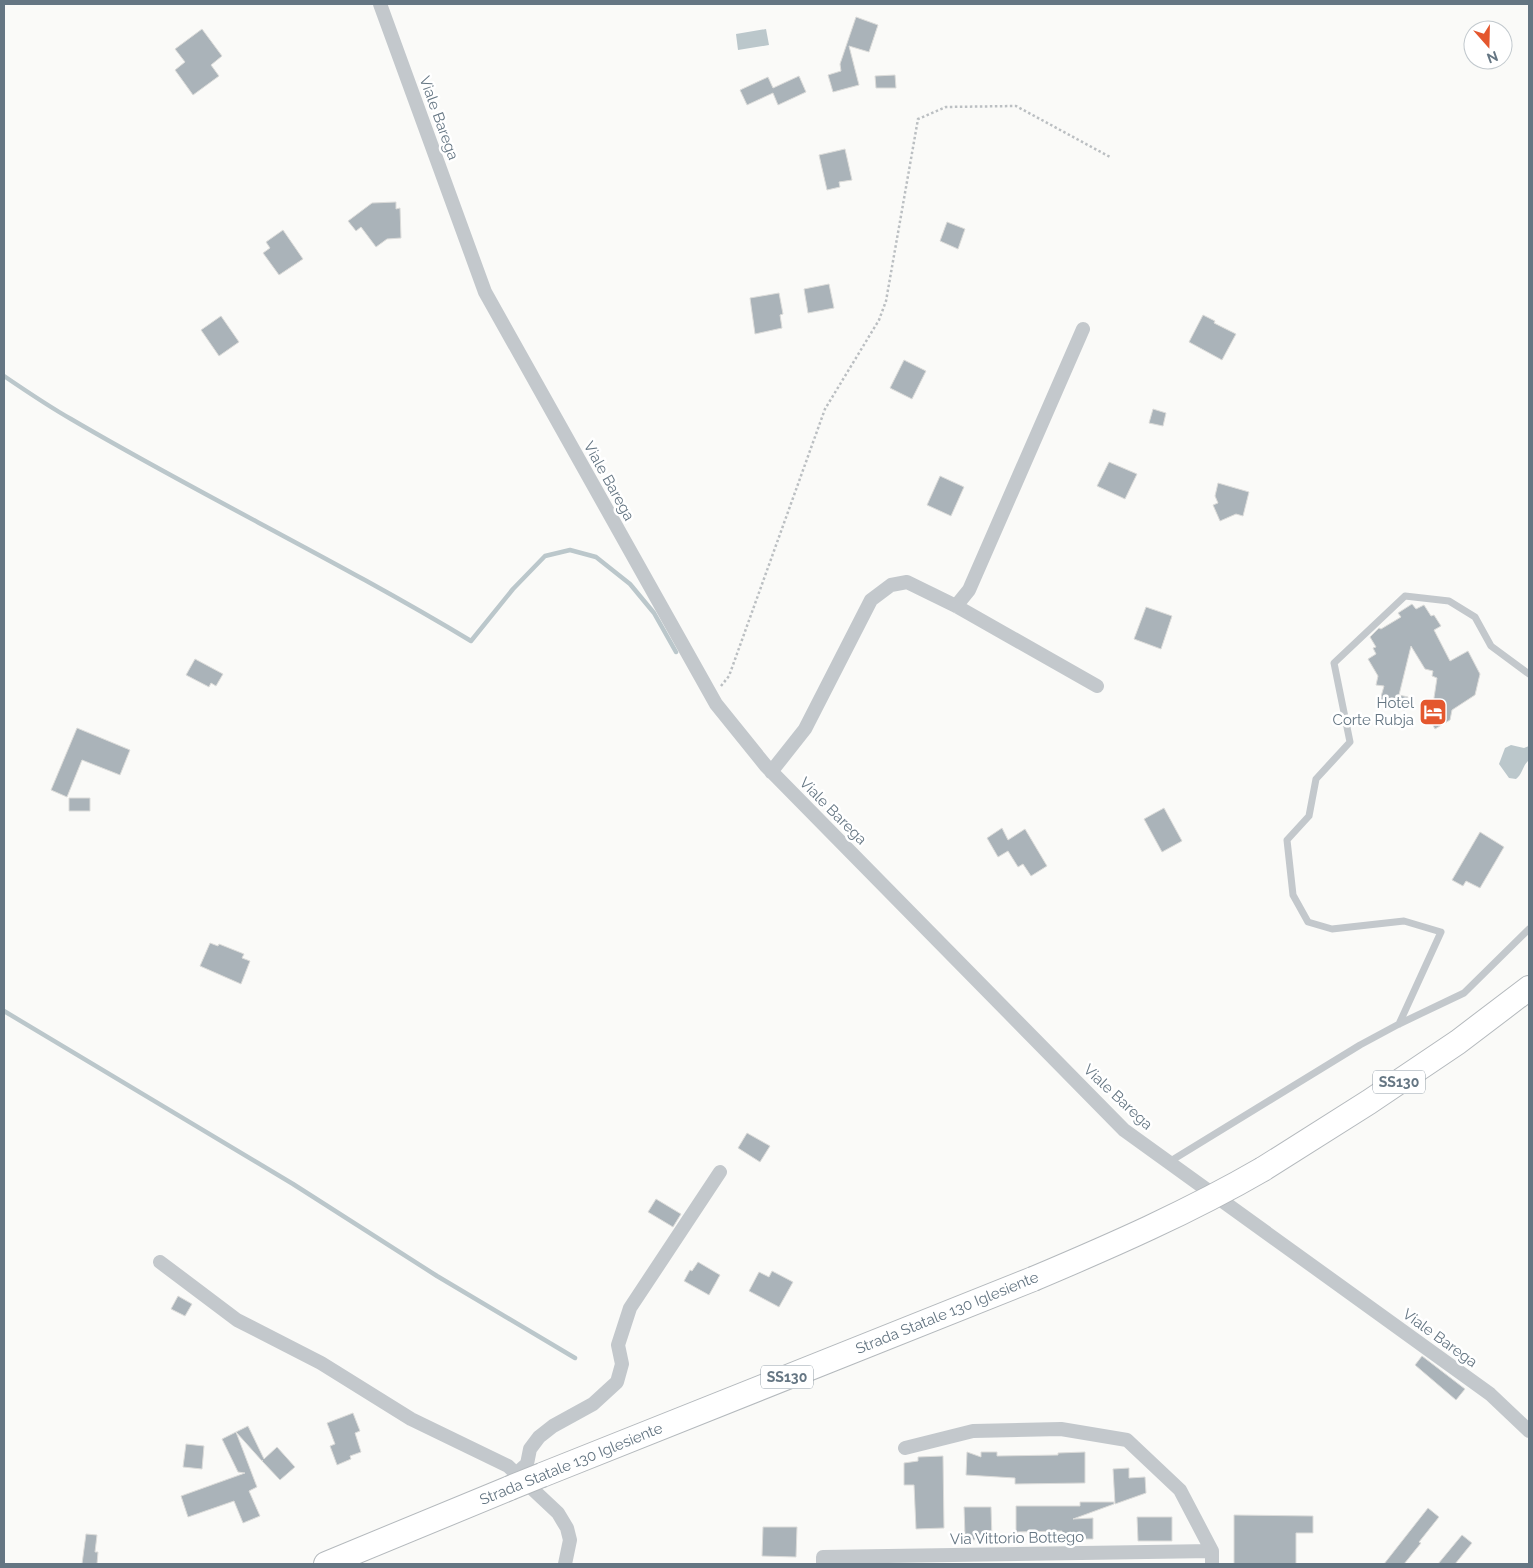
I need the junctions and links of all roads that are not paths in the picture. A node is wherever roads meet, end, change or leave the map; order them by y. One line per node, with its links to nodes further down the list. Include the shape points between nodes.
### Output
1 (380, 4): 6 (street, Viale Barega, via 485,292 712,697)
2 (1083, 329): 3 (street, via 969,590)
3 (956, 606): 5 (street); 6 (street, via 907,582 891,585 871,600 805,729)
4 (1529, 674): 9 (lane, via 1491,646 1474,617 1449,601 1405,596 1334,663 1350,742 1316,779 1309,816 1287,840 1293,895 1308,922 1332,929 1404,921 1441,932)
5 (1097, 686)
6 (771, 772): 10 (street, Viale Barega, via 1124,1130)
7 (1529, 929): 9 (lane, via 1464,992)
8 (1529, 988): 15 (highway, Strada Statale 130 Iglesiente / SS130, bridge, via 1458,1042 1369,1102 1262,1169 1177,1215 1033,1279 542,1475)
9 (1399, 1024): 10 (lane)
10 (1169, 1162): 13 (street, Viale Barega, via 1490,1394)
11 (720, 1172): 15 (street, via 630,1308 618,1345 622,1364 617,1382 593,1404 539,1437 530,1448 527,1464)
12 (160, 1262): 15 (street, via 237,1320 321,1363 411,1419 508,1466)
13 (1529, 1431)
14 (905, 1448): 16 (street, via 973,1431 1062,1430 1127,1440 1180,1490)
15 (513, 1481): 18 (highway, Strada Statale 130 Iglesiente / SS130); 19 (street, via 558,1514 567,1528 570,1540)
16 (1212, 1557): 17 (street, Via Vittorio Bottego)
17 (823, 1560)
18 (326, 1564)
19 (566, 1564)

